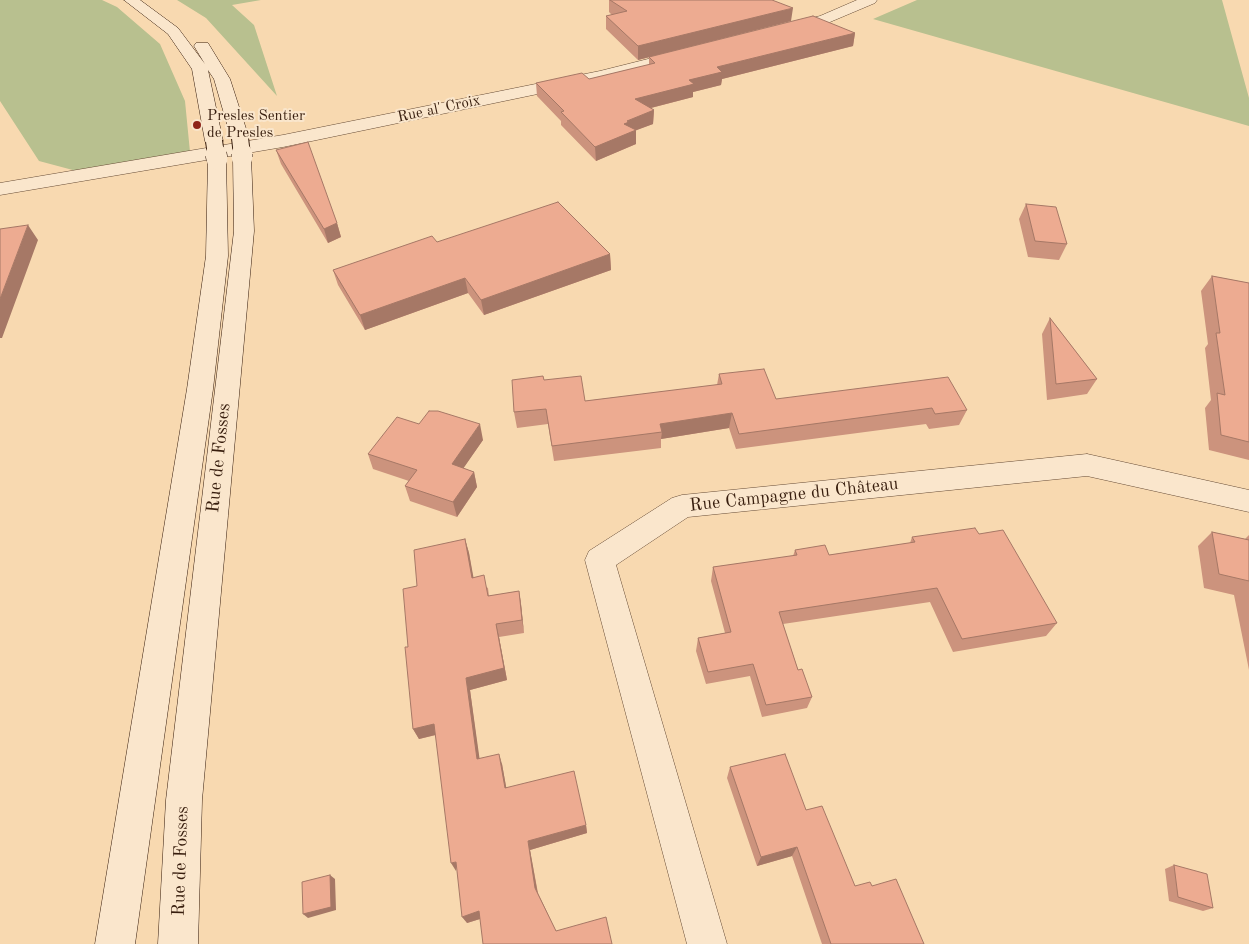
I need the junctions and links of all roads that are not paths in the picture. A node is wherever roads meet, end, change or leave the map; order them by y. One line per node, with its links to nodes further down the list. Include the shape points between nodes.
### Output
1 (131, 0): 6 (main road, Rue de Fosses, via 173,31 200,69)
2 (157, 0): 6 (main road, Rue de Fosses, via 191,29 222,79)
3 (870, 0): 4 (main road, via 824,19)
4 (768, 33)
5 (703, 50): 7 (main road, Rue al' Croix, via 600,76 282,141)
6 (228, 149): 9 (main road, Rue de Fosses, via 202,370); 10 (main road, Rue de Fosses, via 244,231 184,800)
7 (0, 189)
8 (1249, 501): 11 (main road, Rue Campagne du Château, via 1087,465 682,506 600,560)
9 (116, 944)
10 (178, 944)
11 (707, 944)

